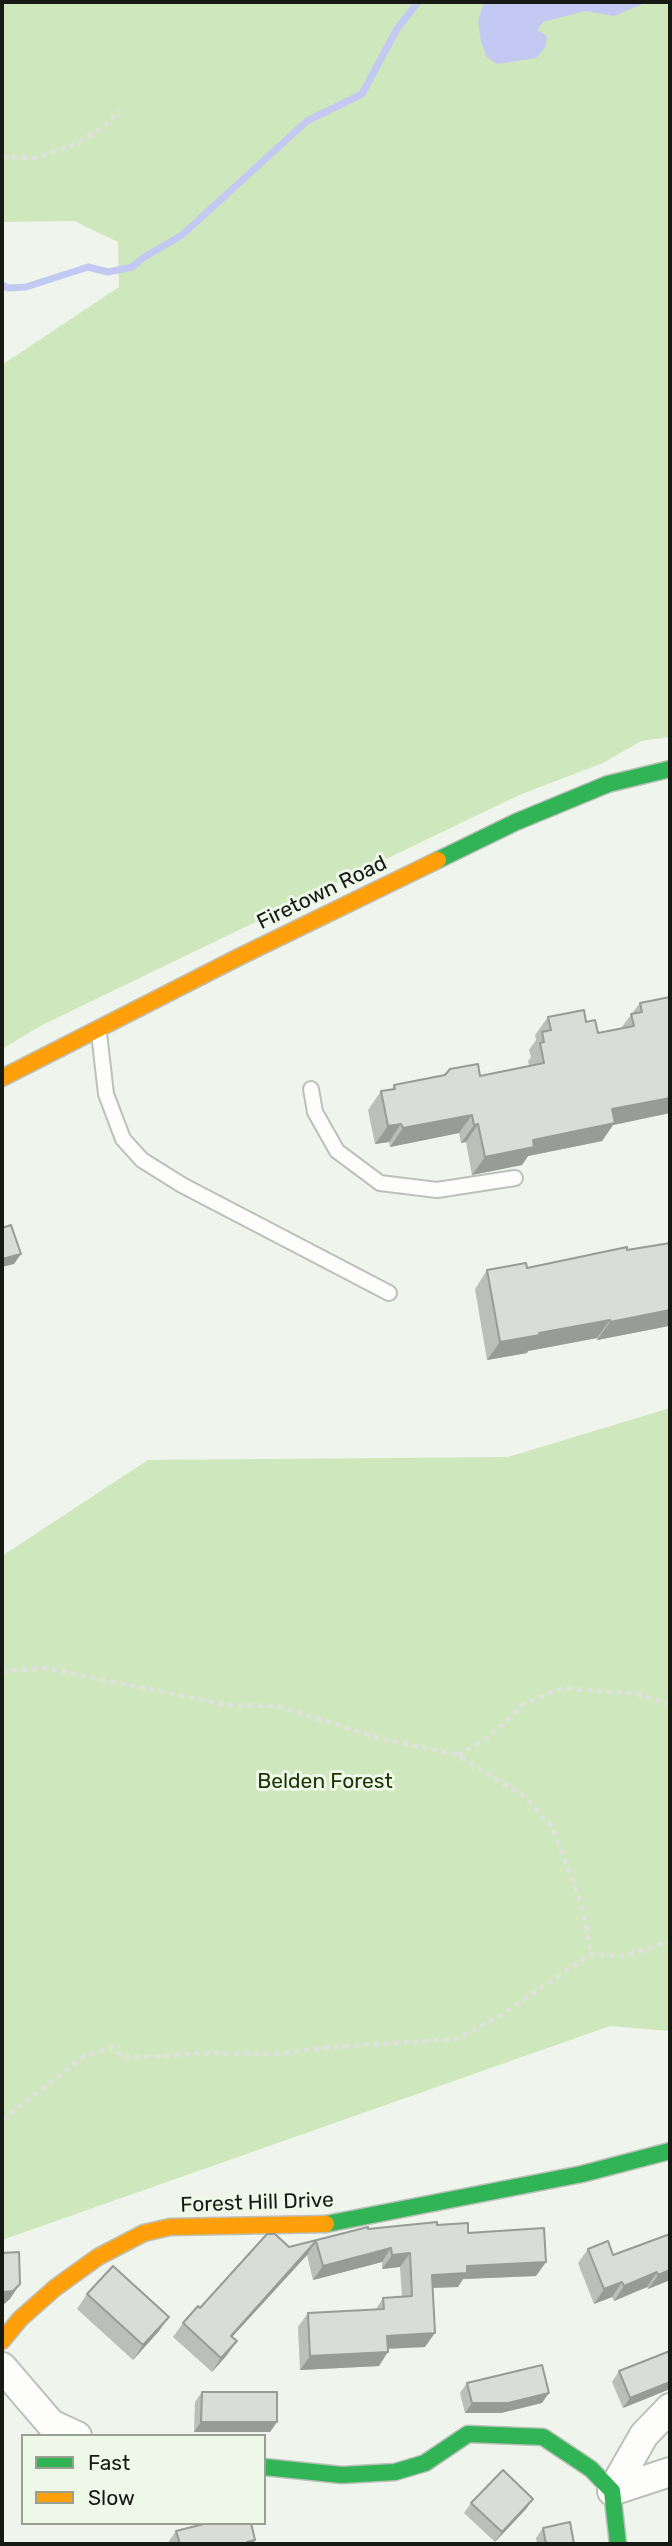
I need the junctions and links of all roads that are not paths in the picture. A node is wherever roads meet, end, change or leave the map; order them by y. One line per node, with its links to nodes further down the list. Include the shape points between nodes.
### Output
1 (670, 769): 2 (street, Firetown Road, via 608,784 516,822)
2 (99, 1028): 3 (street, Firetown Road); 6 (lane, via 106,1094 123,1139 142,1160)
3 (2, 1077)
4 (311, 1089): 5 (lane, via 315,1112 337,1151 380,1184 437,1191)
5 (515, 1178)
6 (389, 1293)
7 (670, 2151): 8 (street, Forest Hill Drive, via 582,2174 323,2225 170,2227 144,2233 98,2257 55,2288)
8 (2, 2341)
9 (2, 2367): 11 (street, via 51,2424)
10 (670, 2407): 14 (street, via 644,2435)
11 (73, 2434)
12 (266, 2467): 14 (street, via 342,2475 395,2472 425,2463 468,2434 543,2437 591,2469)
13 (670, 2472): 14 (street)
14 (612, 2491): 15 (street)
15 (618, 2544)

